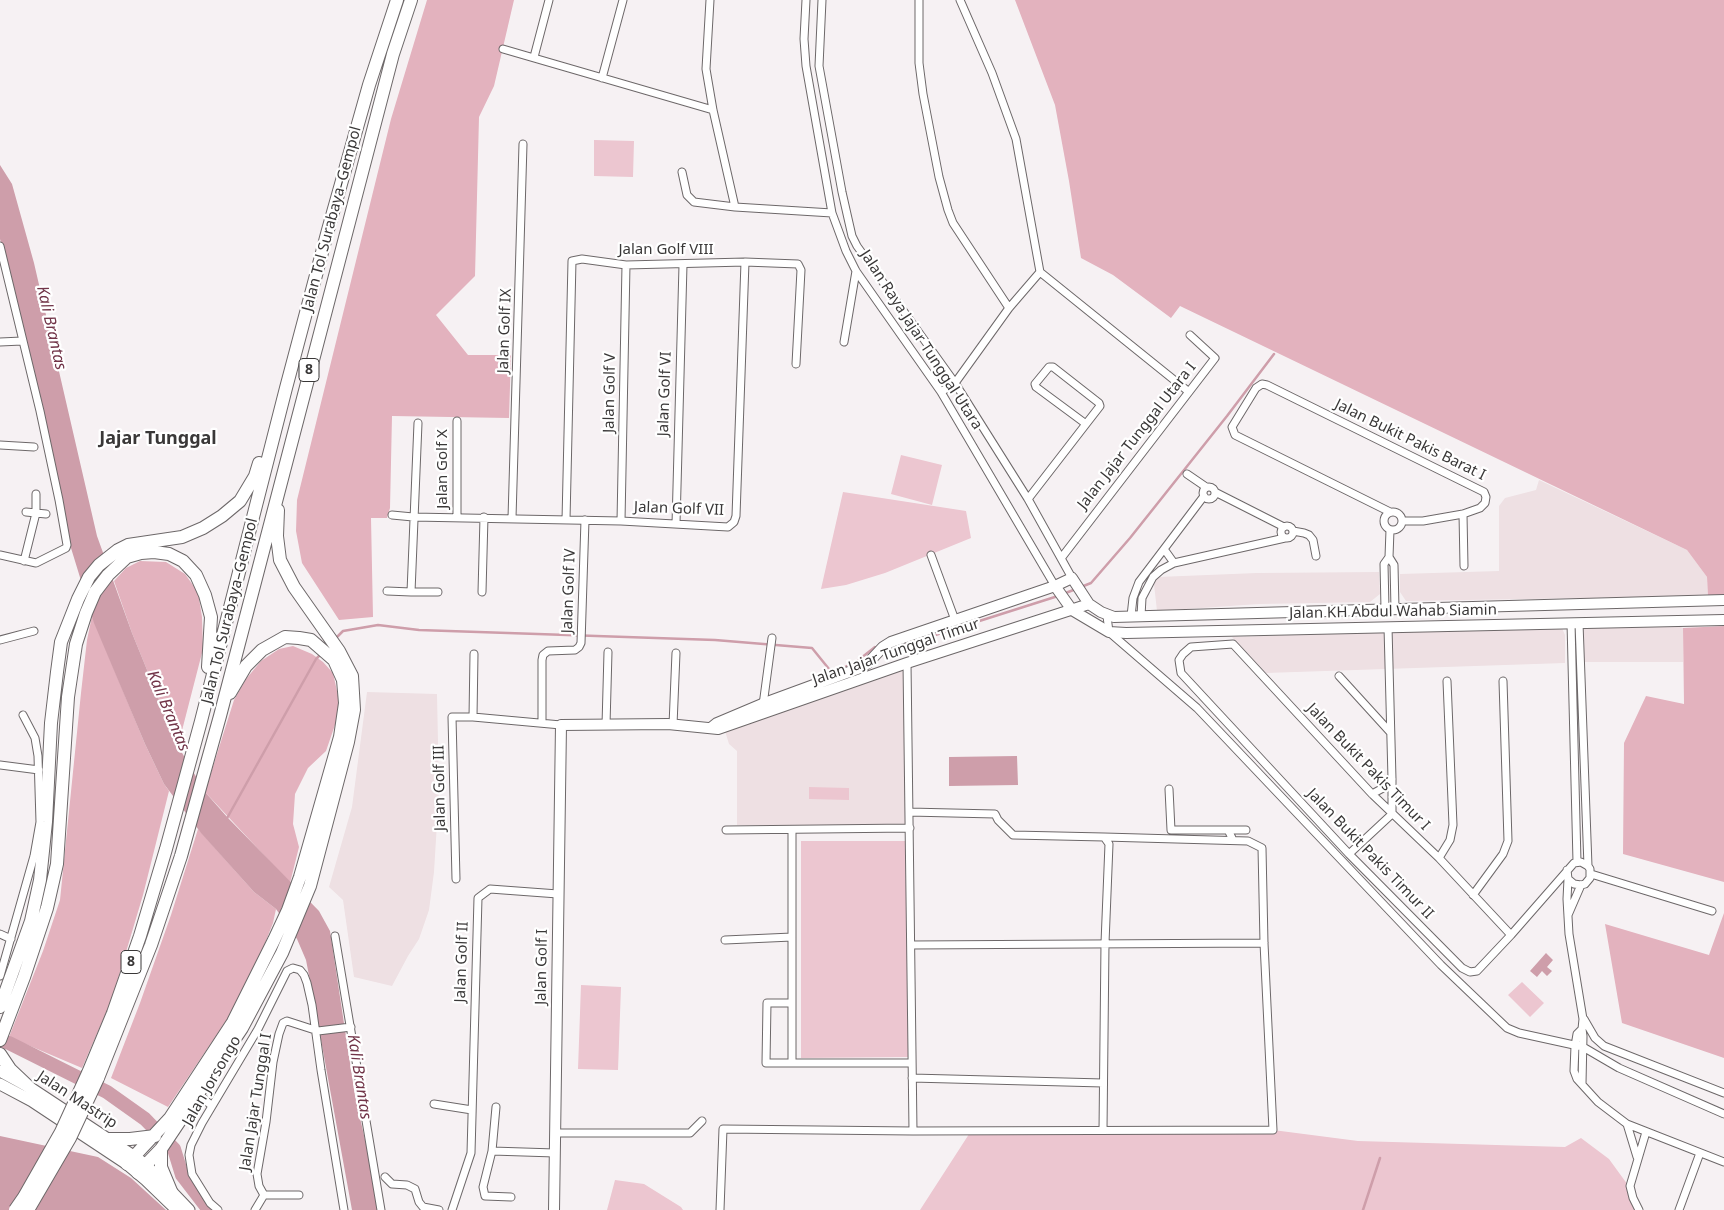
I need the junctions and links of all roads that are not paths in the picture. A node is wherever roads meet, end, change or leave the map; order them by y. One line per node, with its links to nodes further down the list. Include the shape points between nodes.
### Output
1 (397, 0): 33 (highway, Jalan Tol Surabaya–Gempol / 8, via 362,113)
2 (412, 0): 36 (highway, Jalan Tol Surabaya–Gempol / 8, via 393,54)
3 (549, 0): 11 (street)
4 (623, 0): 14 (street)
5 (710, 0): 15 (street, via 706,69)
6 (806, 0): 12 (street, Jalan Raya Jajar Tunggal Utara)
7 (822, 0): 13 (street, Jalan Raya Jajar Tunggal Utara)
8 (920, 0): 26 (street, via 919,56 923,94 948,210 953,223)
9 (960, 0): 25 (street, via 1016,139)
10 (503, 49): 11 (street)
11 (534, 57): 14 (street)
12 (806, 66): 13 (street); 19 (street, Jalan Raya Jajar Tunggal Utara)
13 (818, 66): 32 (street, Jalan Raya Jajar Tunggal Utara, via 852,236)
14 (602, 78): 15 (street)
15 (712, 110): 18 (street)
16 (523, 144): 57 (street, Jalan Golf IX)
17 (682, 172): 18 (street, via 685,190 691,200)
18 (735, 207): 19 (street)
19 (832, 213): 24 (street, Jalan Raya Jajar Tunggal Utara)
20 (0, 248): 28 (street)
21 (745, 262): 23 (street, Jalan Golf VIII); 31 (street, Jalan Golf VIII, via 800,266); 62 (street, Jalan Golf VII, via 736,516 728,526)
22 (626, 265): 23 (street, Jalan Golf VIII); 58 (street, Jalan Golf VIII, via 582,259 571,264); 60 (street, Jalan Golf V)
23 (683, 265): 62 (street, Jalan Golf VI)
24 (856, 271): 30 (street); 34 (street, Jalan Raya Jajar Tunggal Utara)
25 (1040, 272): 26 (street); 35 (street)
26 (1009, 308): 32 (street)
27 (1190, 335): 35 (street, Jalan Jajar Tunggal Utara I, via 1215,358)
28 (22, 341): 29 (street); 73 (street, via 67,545 38,562)
29 (0, 342)
30 (844, 342)
31 (796, 364)
32 (955, 383): 34 (street); 47 (street, Jalan Raya Jajar Tunggal Utara)
33 (286, 388): 68 (highway, via 255,476 240,501 203,528 182,536 128,545); 119 (highway, Jalan Tol Surabaya–Gempol / 8)
34 (941, 392): 77 (street, Jalan Raya Jajar Tunggal Utara)
35 (1189, 392): 72 (street, Jalan Jajar Tunggal Utara I)
36 (296, 419): 106 (highway, via 279,496 277,536 280,560); 117 (highway, Jalan Tol Surabaya–Gempol / 8)
37 (457, 421): 55 (street, Jalan Golf X)
38 (418, 423): 54 (street)
39 (1086, 424): 39 (street, via 1099,403 1049,367 1036,387); 47 (street)
40 (0, 445): 41 (street)
41 (34, 447)
42 (1187, 474): 43 (street)
43 (1206, 487): 44 (street, via 1213,488); 46 (street)
44 (1215, 492): 46 (street, via 1209,499); 63 (street)
45 (36, 494): 50 (street)
46 (1204, 496): 67 (street)
47 (1028, 500): 72 (street, Jalan Raya Jajar Tunggal Utara)
48 (26, 512): 50 (street)
49 (1390, 512): 52 (street, Jalan Bukit Pakis Barat I, via 1235,435 1232,427 1256,388 1267,385 1484,492 1485,503); 61 (street, via 1396,512); 64 (street, via 1383,521)
50 (36, 513): 51 (street); 73 (street)
51 (46, 514)
52 (1463, 514): 61 (street, Jalan Bukit Pakis Barat I, via 1423,522); 75 (street)
53 (392, 515): 54 (street, Jalan Golf VII)
54 (413, 517): 55 (street, Jalan Golf VII); 79 (street)
55 (457, 517): 56 (street, Jalan Golf VII)
56 (484, 518): 57 (street, Jalan Golf VII); 81 (street)
57 (512, 518): 58 (street, Jalan Golf VII)
58 (566, 520): 59 (street, Jalan Golf VII)
59 (585, 520): 60 (street, Jalan Golf VII); 120 (street, Jalan Golf IV, via 581,643 575,650 548,651 543,655)
60 (621, 521): 62 (street, Jalan Golf VII)
61 (1402, 521): 64 (street, via 1398,529)
62 (676, 524)
63 (1284, 526): 65 (street, via 1291,527); 66 (street, via 1281,533)
64 (1390, 530): 86 (street, via 1389,557 1384,564)
65 (1293, 531): 66 (street, via 1290,538); 71 (street, via 1309,535)
66 (1284, 538): 74 (street)
67 (1164, 549): 74 (street); 90 (street, via 1139,582 1133,598)
68 (122, 553): 119 (highway, via 169,554 183,561 196,575 210,617 210,653); 161 (highway, via 95,592 76,644 68,697 57,864 47,908); 161 (highway, via 99,565 89,577 61,642 51,724 40,880 31,921)
69 (931, 555): 91 (street)
70 (0, 556): 73 (street)
71 (1316, 556)
72 (1062, 557): 76 (street, Jalan Raya Jajar Tunggal Utara)
73 (24, 561)
74 (1174, 563): 90 (street, via 1161,570 1150,582)
75 (1464, 566)
76 (1073, 580): 77 (main road, Jalan Jajar Tunggal Timur); 83 (main road, Jalan Raya Jajar Tunggal Utara)
77 (1056, 588): 85 (main road, Jalan Raya Jajar Tunggal Utara); 91 (main road, Jalan Jajar Tunggal Timur)
78 (387, 591): 79 (street)
79 (411, 592): 80 (street)
80 (438, 592)
81 (482, 592)
82 (1724, 600): 84 (main road, Jalan KH Abdul Wahab Siamin)
83 (1088, 602): 85 (main road, Jalan Jajar Tunggal Timur); 89 (main road)
84 (1594, 604): 86 (main road, Jalan KH Abdul Wahab Siamin); 93 (main road)
85 (1071, 609): 99 (main road, Jalan KH Abdul Wahab Siamin); 107 (main road, Jalan Jajar Tunggal Timur)
86 (1390, 609): 87 (main road, Jalan KH Abdul Wahab Siamin)
87 (1342, 610): 88 (main road, Jalan KH Abdul Wahab Siamin); 95 (main road, via 1338,619)
88 (1318, 611): 90 (main road, Jalan KH Abdul Wahab Siamin); 97 (main road, via 1322,619)
89 (1107, 616): 90 (main road, Jalan KH Abdul Wahab Siamin); 99 (street)
90 (1136, 616)
91 (955, 620): 115 (main road, Jalan Jajar Tunggal Timur, via 891,642 868,664)
92 (1724, 620): 93 (main road, Jalan KH Abdul Wahab Siamin)
93 (1595, 622): 94 (main road, Jalan KH Abdul Wahab Siamin)
94 (1575, 623): 96 (main road, Jalan KH Abdul Wahab Siamin); 108 (street); 109 (street)
95 (1342, 627): 96 (main road, Jalan KH Abdul Wahab Siamin); 97 (main road, Jalan KH Abdul Wahab Siamin)
96 (1388, 627): 124 (street)
97 (1318, 628): 99 (main road, Jalan KH Abdul Wahab Siamin)
98 (34, 631): 101 (street)
99 (1109, 632): 170 (street, via 1197,708 1441,965 1507,1028 1519,1034)
100 (772, 638): 115 (street)
101 (0, 640)
102 (1195, 647): 129 (street, Jalan Bukit Pakis Timur I, via 1233,644); 139 (street, Jalan Bukit Pakis Timur II, via 1188,649 1179,660 1180,673)
103 (608, 652): 122 (street)
104 (474, 654): 118 (street)
105 (676, 654): 123 (street)
106 (337, 655): 117 (highway, via 310,640 285,637 262,650 246,666); 182 (highway, via 346,703 344,719 300,877 274,940); 182 (highway, via 352,676 354,710 310,886 282,953 242,1028)
107 (906, 663): 115 (main road, Jalan Jajar Tunggal Timur); 130 (street)
108 (1572, 672): 109 (street); 113 (street)
109 (1581, 672): 114 (street)
110 (1339, 676): 124 (street)
111 (1503, 680): 149 (street, via 1508,841 1504,854)
112 (1447, 681): 140 (street, via 1453,825 1450,840)
113 (1573, 700): 114 (street); 141 (street)
114 (1582, 700): 142 (street)
115 (763, 709): 123 (main road, Jalan Jajar Tunggal Timur, via 718,729)
116 (23, 715): 126 (street, via 35,738)
117 (220, 716): 176 (highway, Jalan Tol Surabaya–Gempol / 8, via 181,856 151,945)
118 (473, 717): 120 (street, Jalan Golf III); 145 (street, Jalan Golf III, via 452,717)
119 (201, 722): 176 (highway, Jalan Tol Surabaya–Gempol / 8, via 140,936)
120 (542, 722): 121 (street, Jalan Golf III)
121 (561, 725): 122 (main road, Jalan Jajar Tunggal Timur); 148 (main road, Jalan Golf I)
122 (606, 725): 123 (main road, Jalan Jajar Tunggal Timur)
123 (673, 725)
124 (1390, 732): 127 (street)
125 (0, 765): 126 (street)
126 (39, 770): 156 (street, via 40,822)
127 (1392, 779): 129 (street, via 1386,787); 131 (street)
128 (1169, 790): 135 (street, via 1171,830)
129 (1372, 794): 131 (street, Jalan Bukit Pakis Timur I)
130 (909, 812): 132 (street); 137 (street, via 996,814 1013,834)
131 (1392, 814): 139 (street); 140 (street, Jalan Bukit Pakis Timur I)
132 (910, 828): 134 (street); 160 (street)
133 (726, 830): 134 (street)
134 (792, 830): 155 (street)
135 (1228, 830): 136 (street); 138 (street)
136 (1246, 830)
137 (1104, 836): 138 (street); 159 (street, via 1110,844)
138 (1233, 840): 158 (street, via 1248,841 1262,848)
139 (1349, 854): 153 (street, Jalan Bukit Pakis Timur II, via 1462,968 1470,972 1477,971)
140 (1439, 858): 149 (street, Jalan Bukit Pakis Timur I)
141 (1577, 862): 142 (street); 143 (street)
142 (1588, 866): 144 (street)
143 (1567, 870): 146 (street); 153 (street, Jalan Bukit Pakis Timur II)
144 (1591, 874): 147 (street); 150 (street)
145 (456, 879)
146 (1568, 879): 147 (street); 151 (street)
147 (1581, 885): 151 (street)
148 (558, 894): 187 (street, Jalan Golf II, via 490,889 478,898); 194 (main road, Jalan Golf I)
149 (1473, 895): 153 (street, Jalan Bukit Pakis Timur I)
150 (1712, 911)
151 (1567, 918): 165 (street)
152 (0, 934): 156 (street)
153 (1511, 935)
154 (335, 936): 166 (street)
155 (792, 937): 157 (street); 163 (street)
156 (11, 939): 161 (street)
157 (725, 940)
158 (1264, 943): 159 (street); 192 (street, via 1273,1130)
159 (1105, 944): 160 (street); 178 (street)
160 (911, 945): 174 (street)
161 (13, 973): 162 (street); 164 (highway); 169 (highway)
162 (0, 976)
163 (792, 1003): 173 (street); 173 (street, via 767,1003 766,1063)
164 (0, 1007)
165 (1583, 1019): 167 (street); 183 (street, via 1604,1046)
166 (349, 1027): 168 (street, Jalan Jajar Tunggal I); 217 (street)
167 (1582, 1029): 170 (street); 171 (street)
168 (316, 1031): 185 (street, Jalan Jorsongo, via 308,983 300,970 286,971 258,1029); 206 (street, Jalan Jajar Tunggal I, via 286,1021 279,1034 272,1062 257,1174); 216 (street)
169 (1, 1038)
170 (1575, 1046): 171 (street); 180 (street, via 1574,1071)
171 (1583, 1047): 180 (street); 188 (street, via 1619,1068)
172 (0, 1054): 181 (highway)
173 (792, 1063): 174 (street)
174 (912, 1063): 177 (street)
175 (0, 1071): 181 (main road, Jalan Mastrip)
176 (93, 1075): 210 (highway, Jalan Tol Surabaya–Gempol / 8, bridge); 211 (highway, Jalan Tol Surabaya–Gempol / 8, bridge, via 70,1138)
177 (912, 1078): 178 (street); 191 (street)
178 (1103, 1083): 192 (street)
179 (0, 1084): 201 (main road, Jalan Mastrip)
180 (1582, 1084): 190 (street, via 1598,1102)
181 (29, 1087): 195 (main road, Jalan Mastrip)
182 (194, 1090): 185 (street); 196 (highway)
183 (1724, 1093)
184 (434, 1104): 187 (street)
185 (212, 1106): 214 (street, Jalan Jorsongo, via 191,1145 190,1168 195,1181)
186 (496, 1107): 197 (street)
187 (472, 1110): 209 (street, Jalan Golf II, via 471,1153)
188 (1724, 1114)
189 (702, 1121): 194 (street, via 690,1133)
190 (1627, 1124): 193 (street); 200 (street)
191 (913, 1130): 192 (street); 220 (street, via 723,1128)
192 (1102, 1130)
193 (1646, 1132): 199 (street); 200 (street)
194 (555, 1133): 198 (main road, Jalan Golf I)
195 (109, 1139): 196 (highway); 201 (main road, Jalan Mastrip)
196 (159, 1141): 201 (highway); 203 (highway); 205 (highway, via 161,1167)
197 (492, 1151): 198 (street); 208 (street, via 485,1196)
198 (554, 1153): 219 (main road, Jalan Golf I)
199 (1700, 1153): 202 (street); 222 (street)
200 (1638, 1158): 221 (street, via 1630,1186)
201 (131, 1160): 203 (main road)
202 (1724, 1162)
203 (142, 1169): 205 (main road); 212 (main road)
204 (385, 1177): 218 (street, via 392,1184 415,1189 423,1207)
205 (171, 1192): 213 (main road)
206 (264, 1195): 207 (street); 215 (street)
207 (299, 1195)
208 (511, 1197)
209 (451, 1209)
210 (15, 1210)
211 (28, 1210)
212 (177, 1210)
213 (189, 1210)
214 (218, 1210)
215 (255, 1210)
216 (344, 1210)
217 (381, 1210)
218 (439, 1210)
219 (554, 1210)
220 (720, 1210)
221 (1639, 1210)
222 (1679, 1210)

